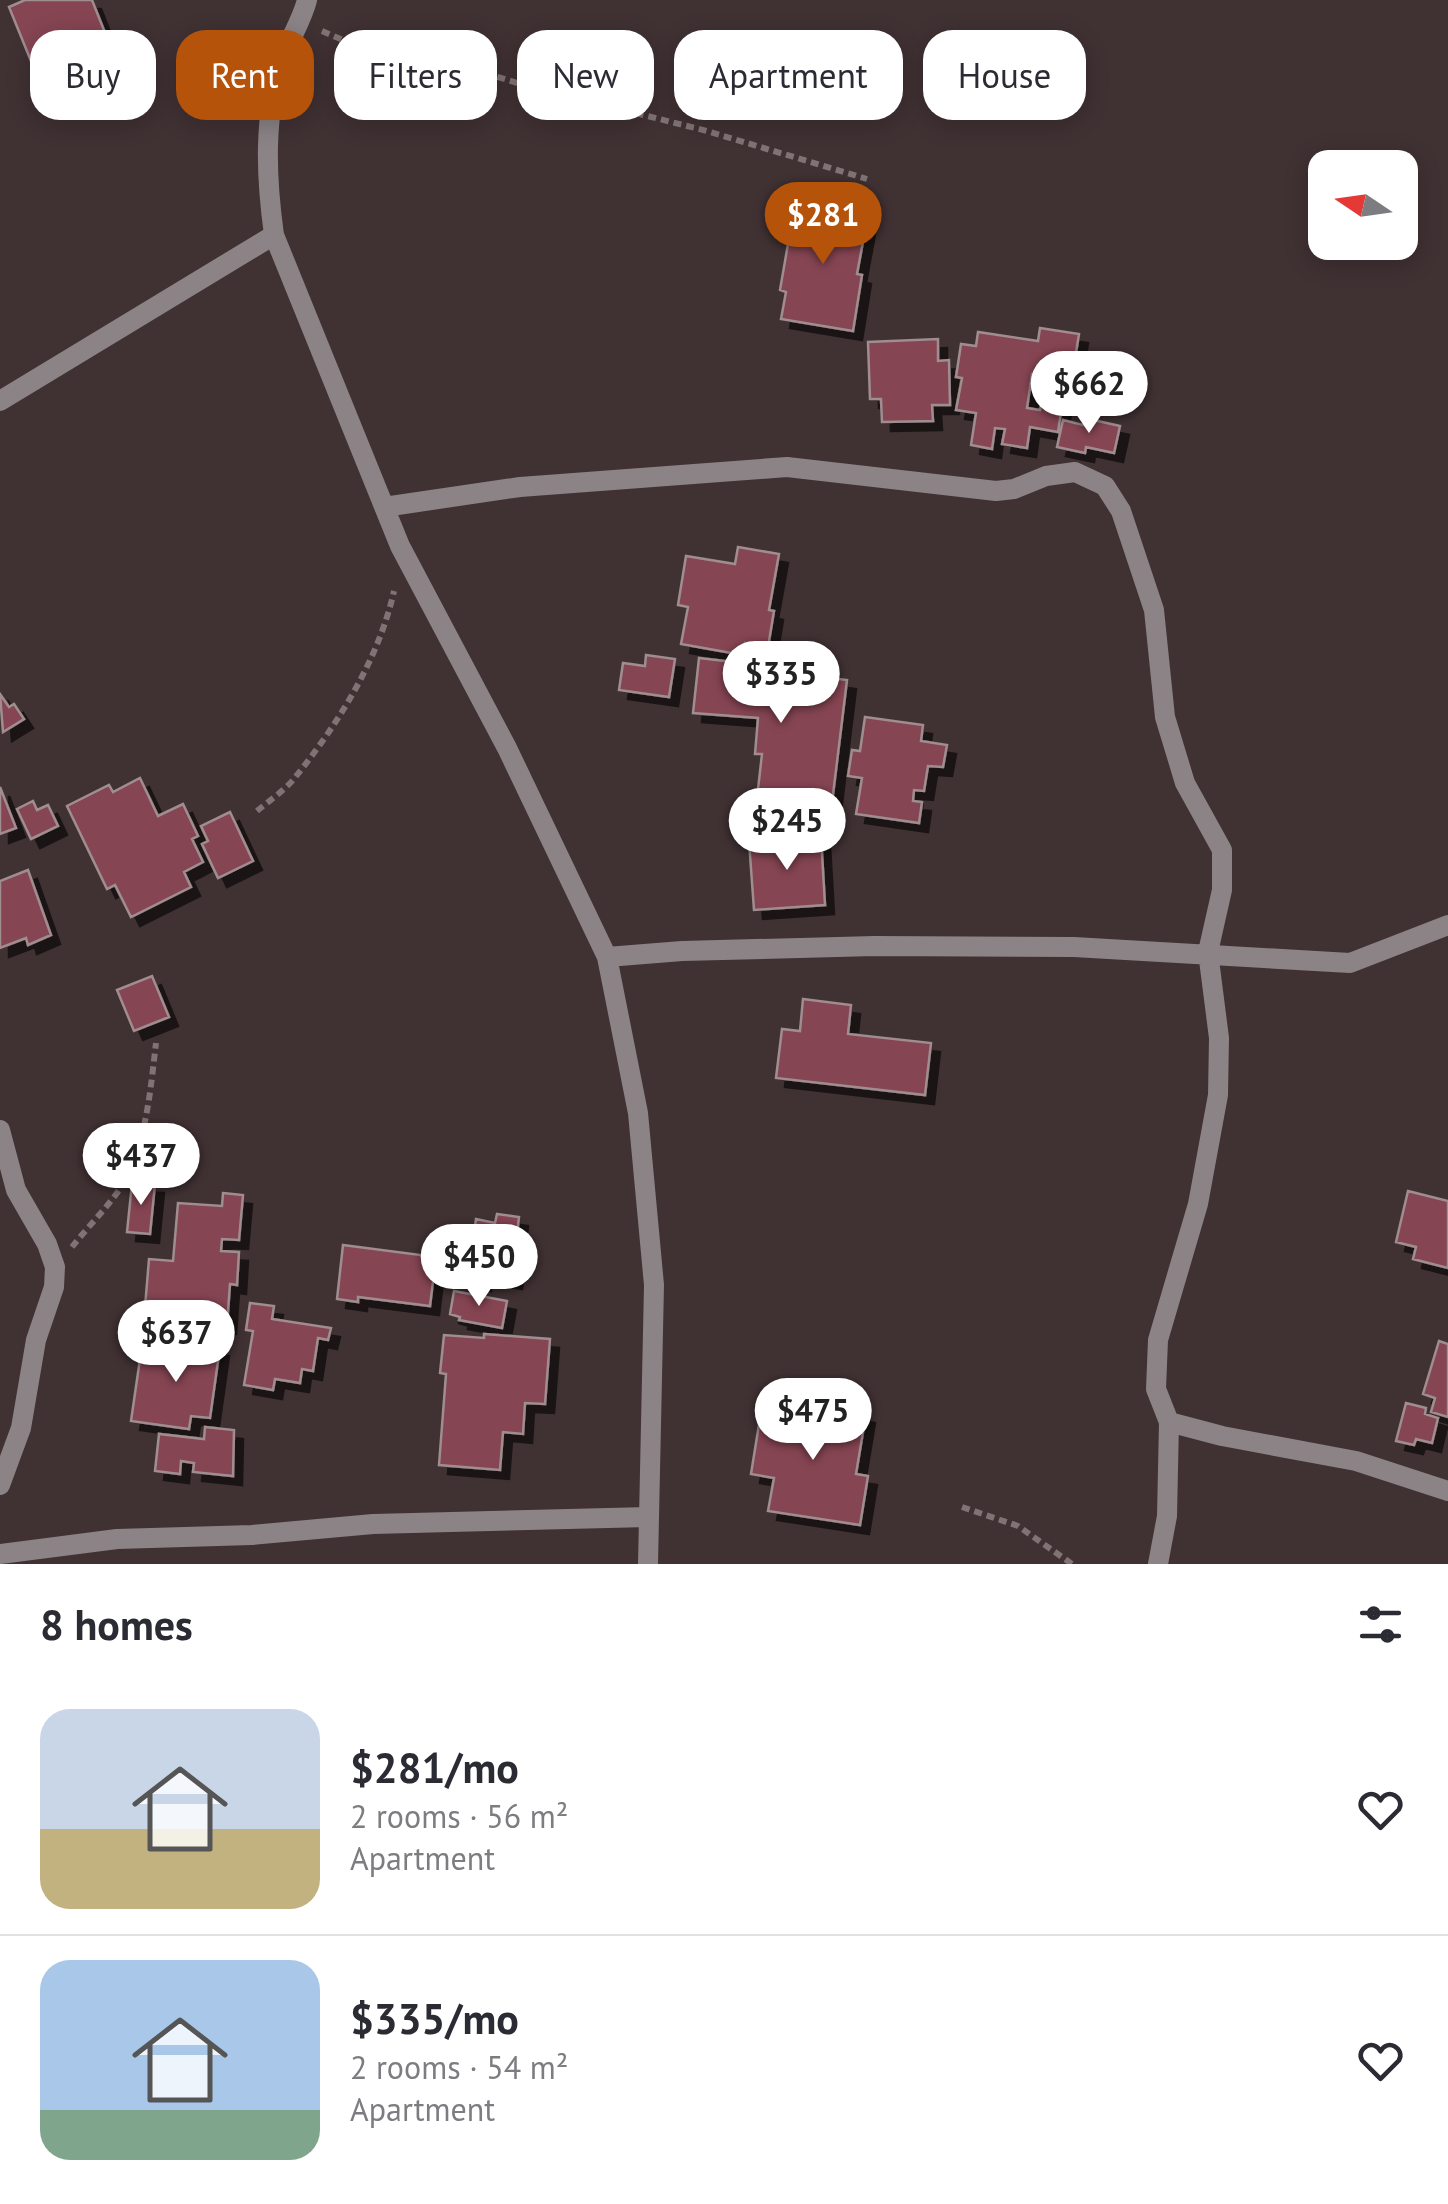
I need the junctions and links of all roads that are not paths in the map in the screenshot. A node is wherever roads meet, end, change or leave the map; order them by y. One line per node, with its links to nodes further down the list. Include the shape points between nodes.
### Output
1 (305, 7): 2 (street, via 283,58 272,112 266,181)
2 (274, 236): 3 (street); 4 (street)
3 (0, 401)
4 (384, 507): 6 (street, via 520,488 787,467 996,492 1075,472 1098,481 1122,512 1154,610 1164,717 1185,783 1222,850 1222,890); 7 (street)
5 (1448, 925): 6 (street, via 1350,962)
6 (1208, 952): 7 (street, via 875,946); 9 (street, via 1218,1094 1198,1204 1158,1340 1156,1389)
7 (607, 958): 12 (street, via 638,1113 654,1286)
8 (0, 1130): 10 (street, via 16,1190 55,1267 21,1428)
9 (1168, 1422): 11 (street, via 1356,1461); 15 (street, via 1167,1516)
10 (0, 1485)
11 (1448, 1491)
12 (648, 1516): 13 (street, via 373,1524 118,1539); 14 (street)
13 (0, 1554)
14 (648, 1564)
15 (1158, 1564)

